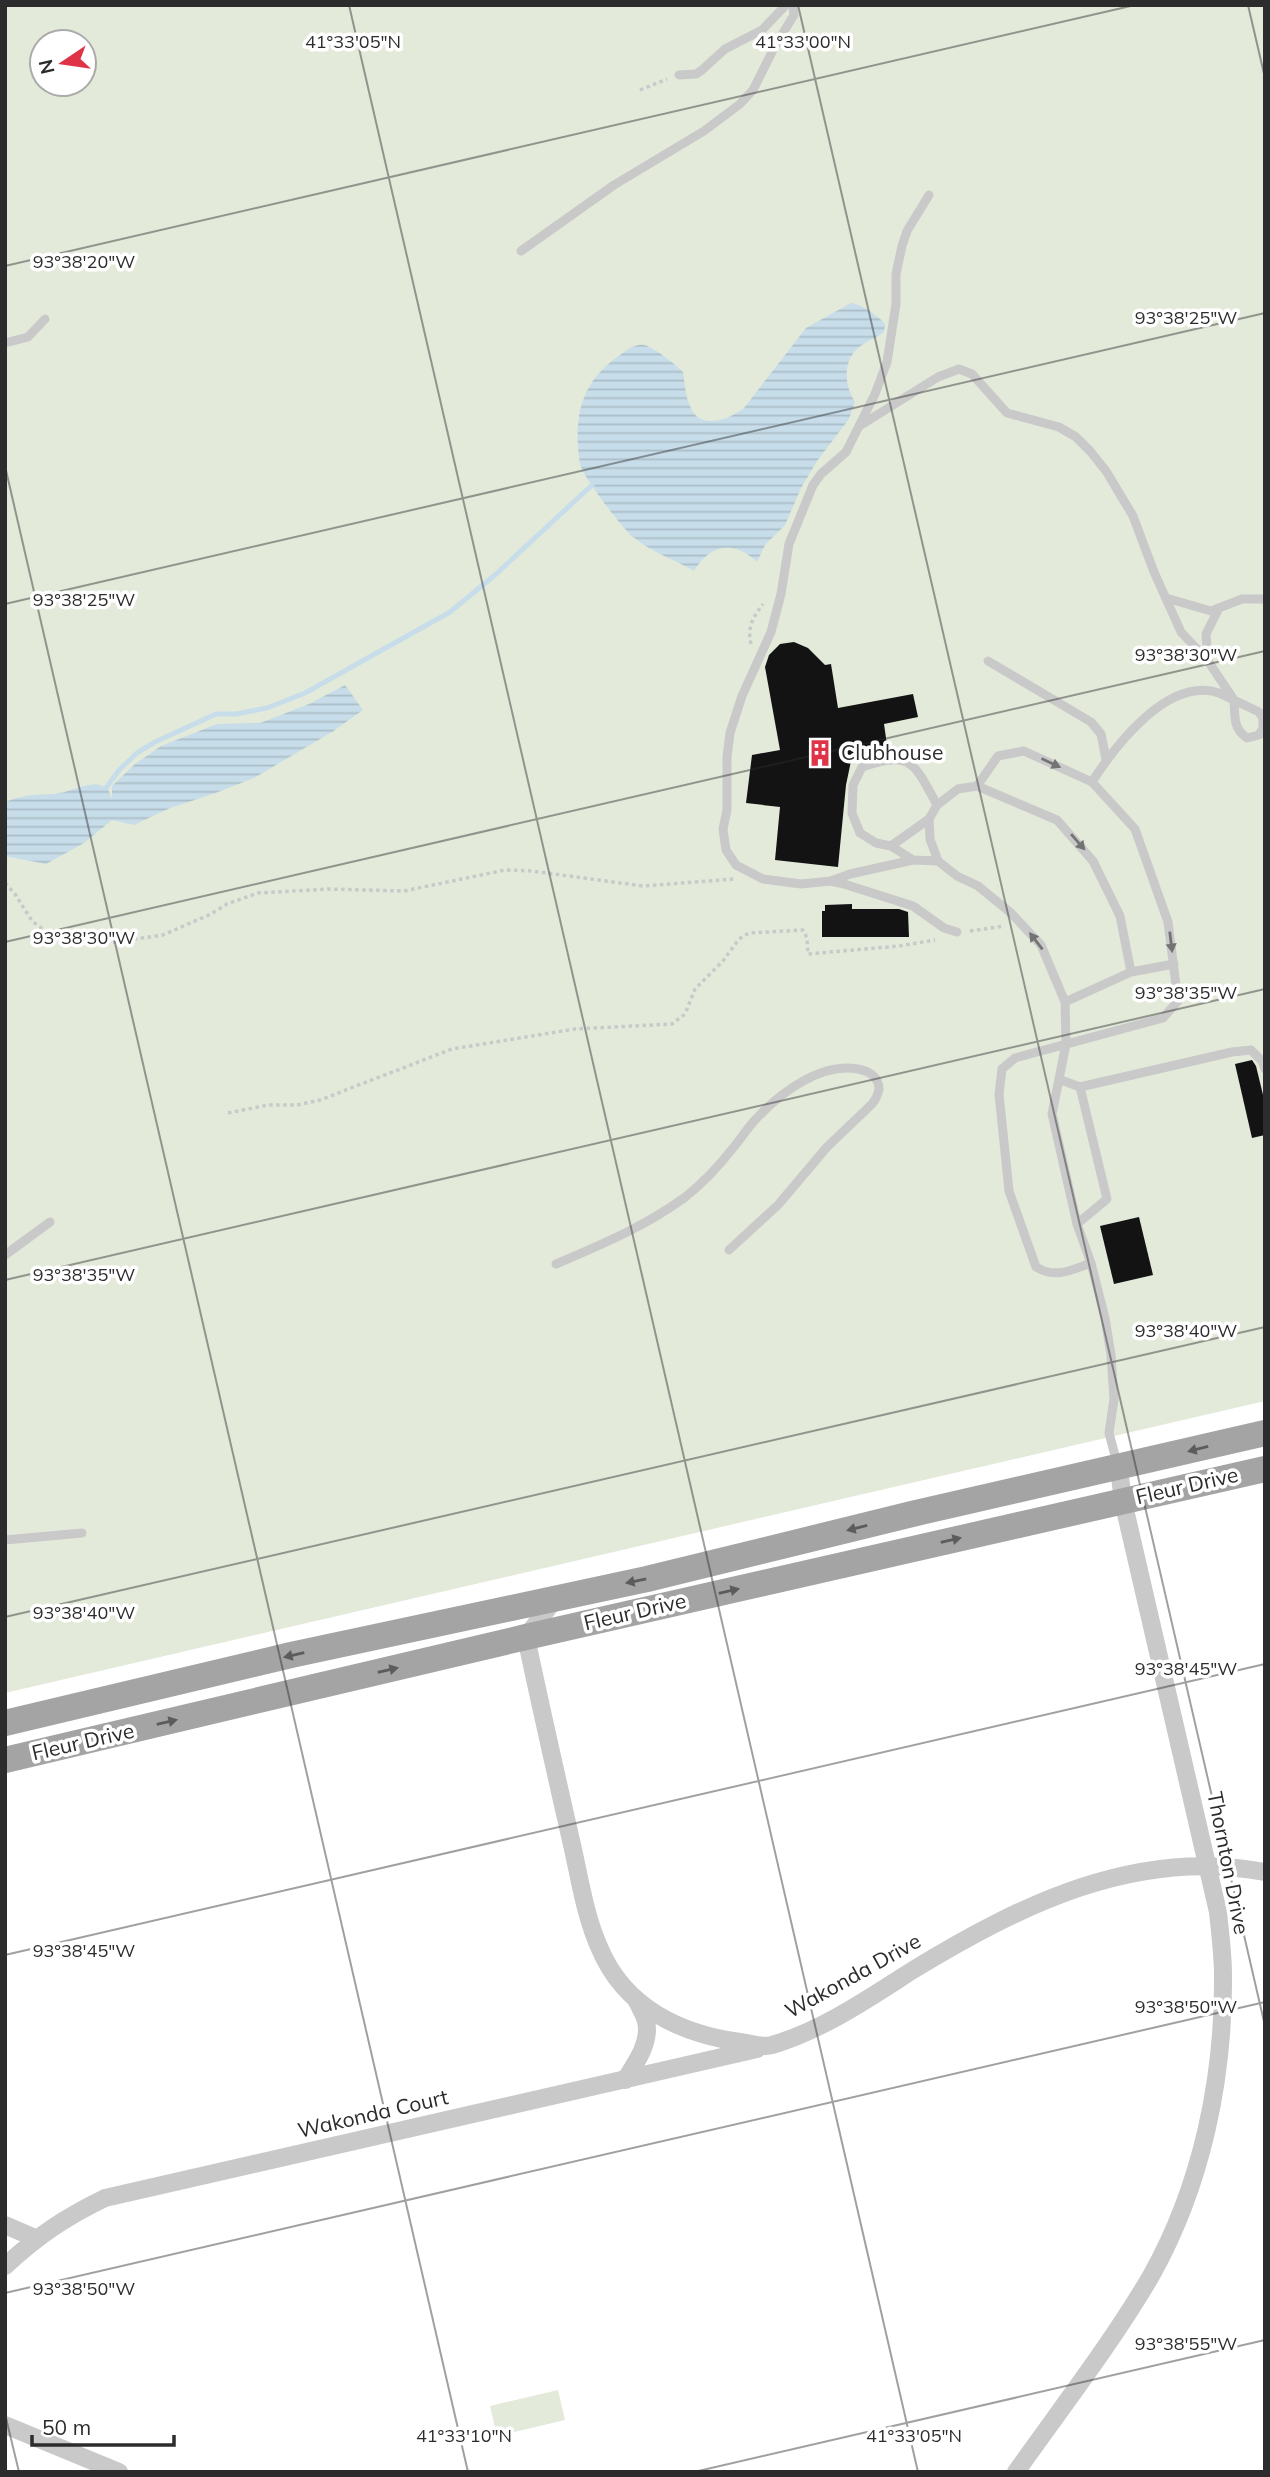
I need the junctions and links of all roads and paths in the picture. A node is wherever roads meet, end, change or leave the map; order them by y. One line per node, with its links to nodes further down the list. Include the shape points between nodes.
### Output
1 (786, 5): 3 (lane, via 762,30 725,49 696,74)
2 (793, 5): 6 (lane, via 794,15 753,90 740,104)
3 (678, 75): 4 (path)
4 (640, 90)
5 (929, 195): 9 (lane, via 902,246 887,362)
6 (521, 251)
7 (45, 318): 8 (lane, via 28,337)
8 (5, 343)
9 (859, 426): 10 (lane, via 949,371 966,371 1007,413 1059,427 1084,444 1133,516); 23 (lane, via 846,452 821,474 806,498 789,544 771,632 730,733 723,829 726,850 736,865)
10 (1166, 598): 12 (lane, via 1198,609); 14 (lane, via 1185,638)
11 (1265, 599): 12 (lane, via 1242,599)
12 (1218, 610): 14 (lane, via 1206,634)
13 (988, 661): 15 (lane, via 1091,722 1101,734)
14 (1209, 661): 15 (lane, via 1234,700 1205,691 1179,696 1136,724)
15 (1106, 759): 16 (lane)
16 (1091, 782): 17 (lane, one-way to 16, via 998,756 1024,751); 28 (lane, one-way to 28, via 1135,829 1168,922)
17 (977, 786): 18 (lane, via 958,789); 29 (lane, one-way to 29, via 1057,820 1078,841 1120,916)
18 (937, 805): 19 (lane); 20 (lane, via 917,769 901,759 862,767 853,785 852,813 860,833 876,844)
19 (929, 819): 20 (lane); 22 (lane, via 930,839)
20 (891, 846): 21 (lane)
21 (913, 860): 22 (lane); 24 (lane)
22 (939, 861): 26 (lane, via 978,886)
23 (760, 877): 24 (lane, via 801,884); 25 (path, via 643,886 505,870 404,891 329,888 258,893 163,934 107,943 48,933 32,921)
24 (831, 881): 27 (lane, via 913,906 943,928)
25 (5, 883)
26 (1020, 923): 27 (path); 30 (lane, one-way to 26, via 1041,946)
27 (957, 932): 35 (path, via 899,946 808,954 803,930 749,933 701,981 685,1014 672,1024 575,1030 468,1045 320,1100)
28 (1174, 964): 29 (lane); 31 (lane, via 1178,1002 1163,1018)
29 (1131, 972): 30 (lane)
30 (1065, 1002): 31 (lane)
31 (1066, 1044): 33 (lane); 41 (lane, via 1015,1058 1002,1069 1002,1140 1009,1191 1036,1267 1047,1274)
32 (1265, 1069): 34 (lane, via 1251,1050)
33 (1061, 1080): 34 (lane); 37 (lane, via 1052,1114)
34 (1080, 1087): 37 (lane, via 1107,1199)
35 (228, 1113)
36 (50, 1222): 39 (lane)
37 (1077, 1224): 41 (lane)
38 (729, 1250): 40 (lane, via 877,1098 879,1086 874,1076 854,1068 833,1069 797,1086 757,1117 720,1163 684,1197 635,1229)
39 (5, 1255)
40 (556, 1264)
41 (1091, 1264): 44 (lane, via 1111,1355 1114,1399 1109,1433)
42 (1265, 1433): 44 (main road, Fleur Drive, one-way to 44)
43 (1265, 1468): 45 (main road, Fleur Drive)
44 (1119, 1469): 45 (street, Thornton Drive); 48 (main road, Fleur Drive, one-way to 48)
45 (1123, 1501): 49 (main road, Fleur Drive, one-way to 45); 52 (street, Thornton Drive)
46 (82, 1533): 47 (lane)
47 (5, 1540)
48 (555, 1599): 49 (street); 50 (main road, Fleur Drive, one-way to 50)
49 (526, 1637): 51 (main road, Fleur Drive, one-way to 49); 54 (street, via 589,1918 607,1964)
50 (5, 1723)
51 (5, 1760)
52 (1208, 1865): 53 (street, Wakonda Drive); 55 (street, Wakonda Drive, via 1171,1866 1061,1893 1009,1915 821,2024); 62 (street, Thornton Drive, via 1223,1974 1214,2098 1199,2158 1179,2217 1152,2274)
53 (1265, 1872)
54 (636, 1999): 55 (street, via 667,2021 697,2034); 56 (street, via 646,2021 645,2039)
55 (769, 2046): 56 (street, Wakonda Court)
56 (625, 2080): 58 (street, Wakonda Court, via 105,2198)
57 (5, 2225): 58 (street)
58 (35, 2238): 59 (street, Wakonda Court)
59 (5, 2266)
60 (5, 2425): 61 (street)
61 (120, 2472)
62 (1016, 2472)

